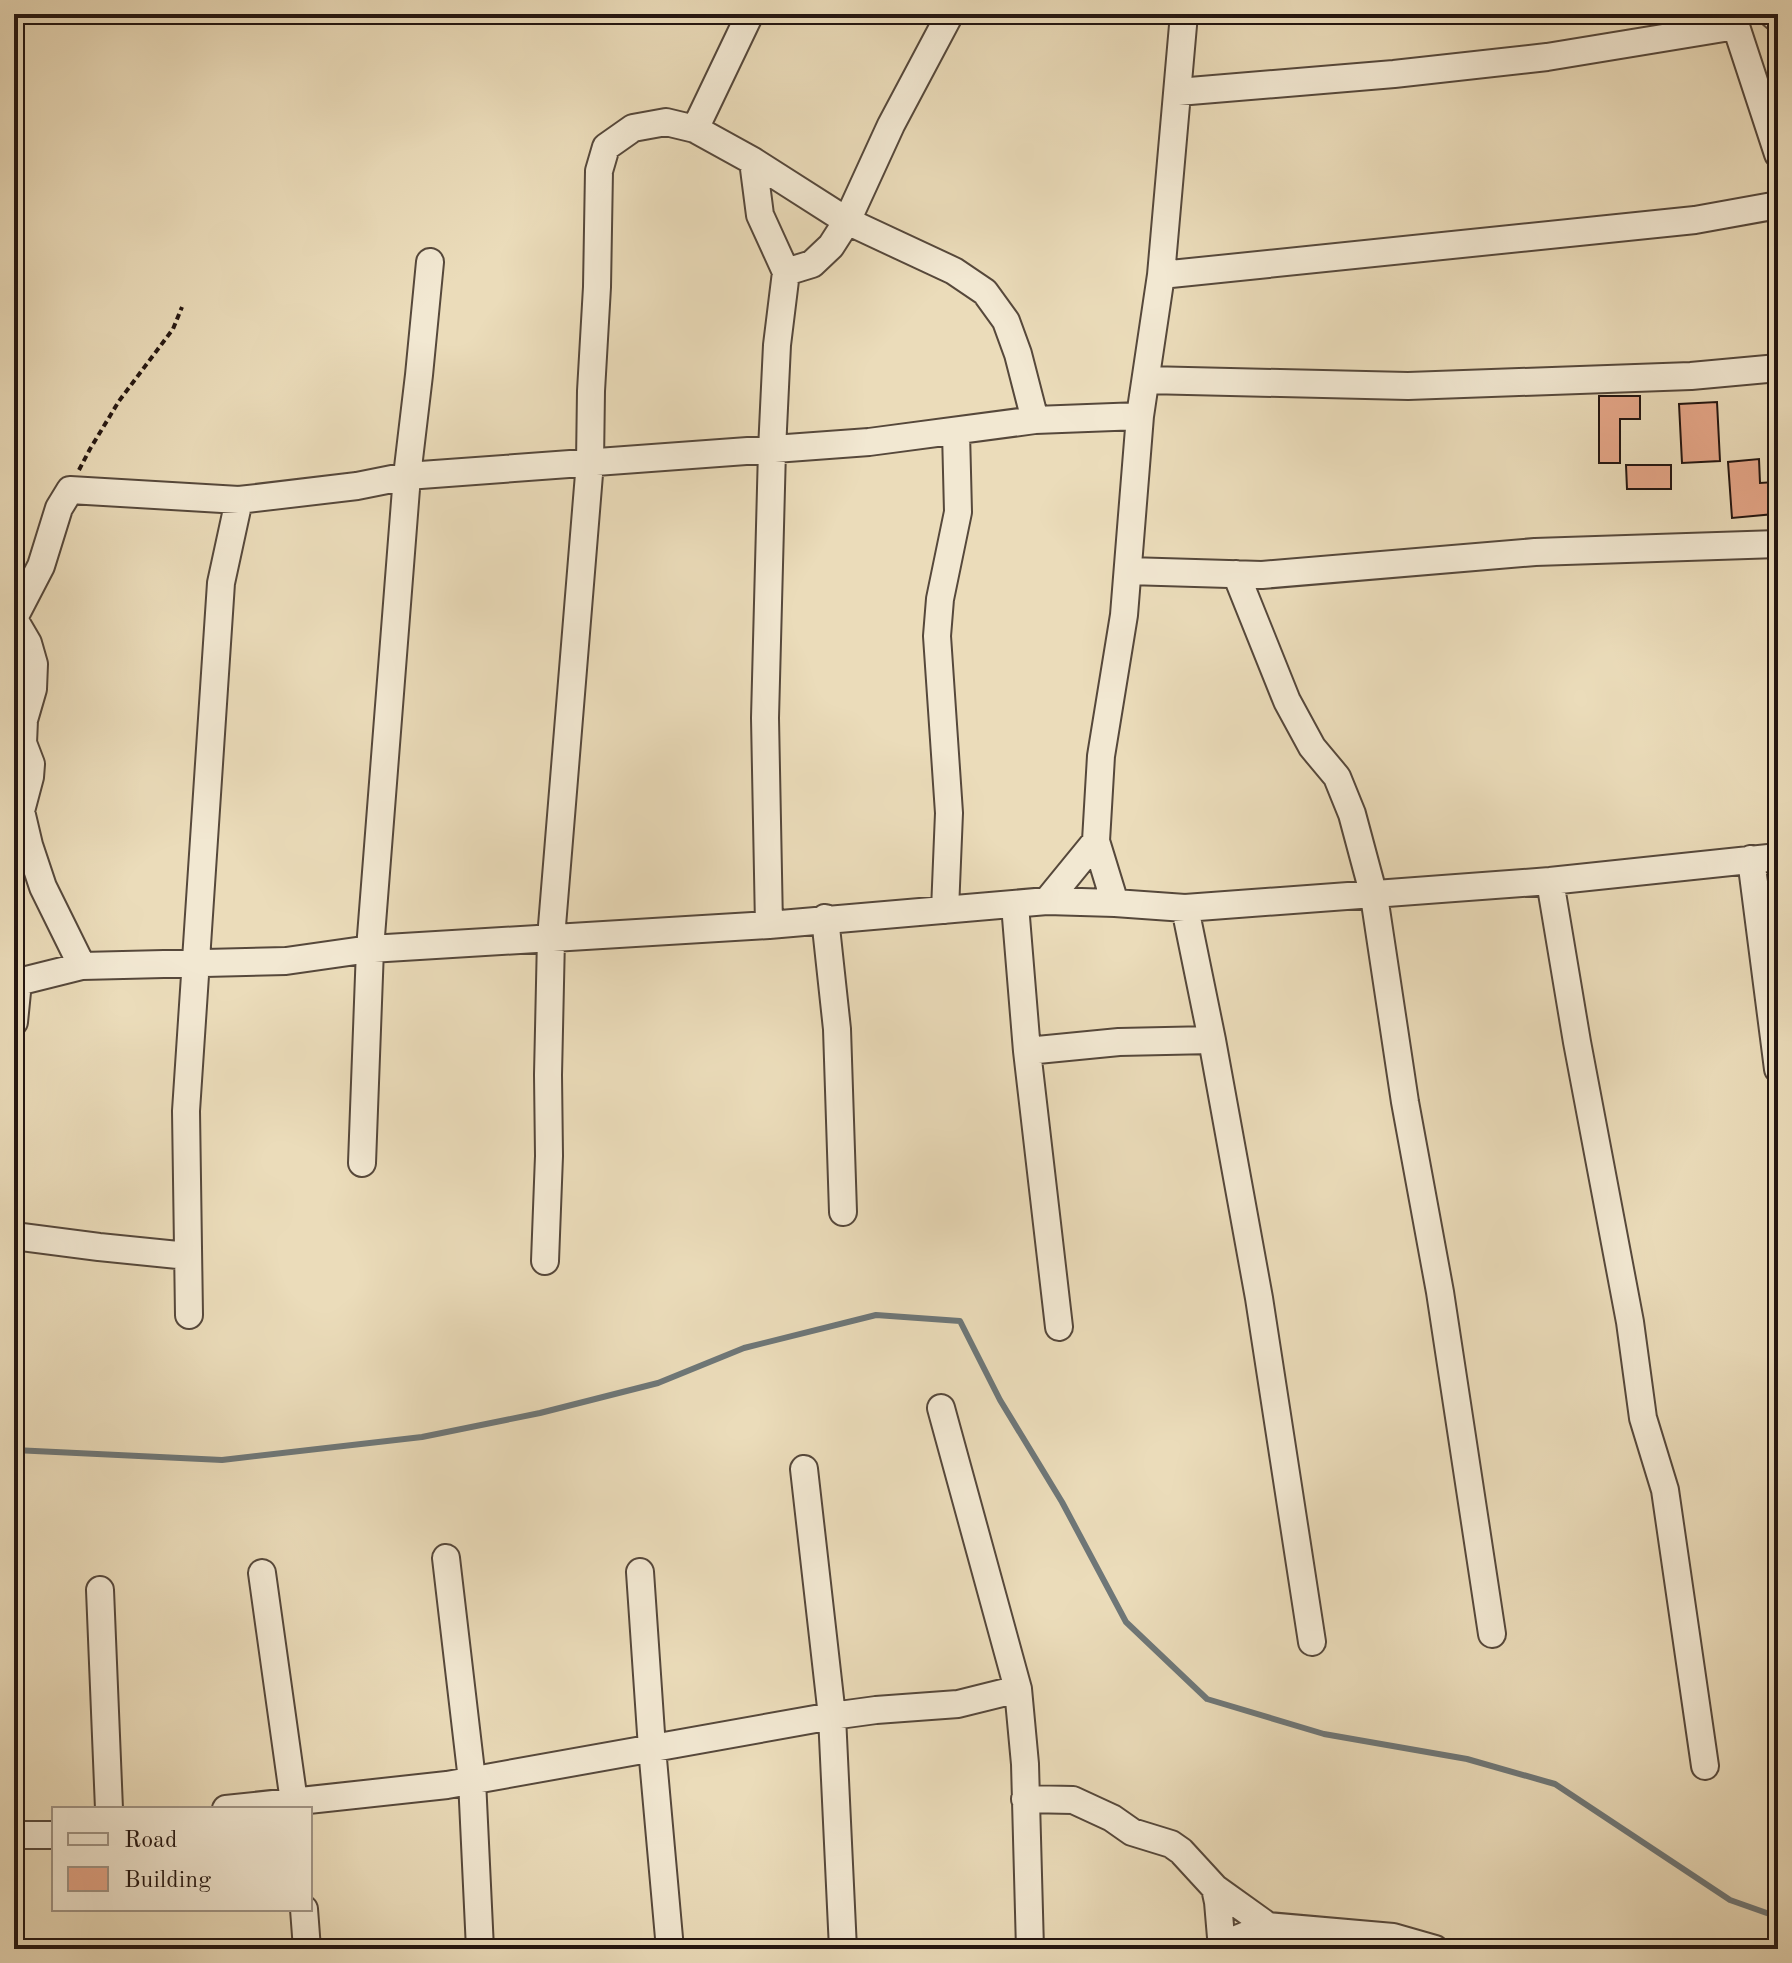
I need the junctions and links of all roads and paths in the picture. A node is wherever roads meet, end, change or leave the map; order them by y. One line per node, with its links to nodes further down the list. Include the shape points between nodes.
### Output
1 (750, 14): 8 (street)
2 (950, 14): 12 (street)
3 (1184, 14): 7 (street)
4 (1772, 14): 5 (street)
5 (1778, 19)
6 (1734, 20): 7 (street, via 1547,57); 9 (street)
7 (1178, 92): 15 (street)
8 (695, 129): 10 (street); 23 (street, via 666,122 633,128 606,147 599,171)
9 (1778, 154)
10 (753, 161): 12 (street); 14 (street, via 760,215)
11 (1778, 205): 15 (street, via 1695,220)
12 (847, 221): 14 (street, via 812,264); 20 (street, via 954,271 985,292 1006,321)
13 (430, 262): 24 (street)
14 (786, 272): 22 (street)
15 (1161, 275): 18 (street)
16 (182, 307): 25 (path, via 173,329 112,413)
17 (1778, 368): 18 (street, via 1408,386)
18 (1146, 380): 19 (street)
19 (1140, 416): 20 (street); 28 (street)
20 (1035, 420): 21 (street)
21 (956, 432): 22 (street); 41 (street, via 958,512 937,636 949,813)
22 (772, 450): 23 (street); 43 (street, via 765,718)
23 (590, 462): 24 (street); 44 (street)
24 (407, 476): 26 (street); 45 (street)
25 (70, 490): 26 (street); 30 (street, via 41,566)
26 (239, 500): 46 (street, via 221,583)
27 (1778, 544): 29 (street, via 1535,552)
28 (1128, 571): 29 (street); 32 (street, via 1101,756)
29 (1236, 574): 36 (street, via 1287,701 1312,747 1337,777)
30 (25, 579): 31 (street)
31 (14, 618): 47 (street, via 34,664 23,743 30,777 21,811 43,887)
32 (1096, 841): 37 (street); 38 (street)
33 (1778, 857): 34 (street)
34 (1751, 859): 35 (street); 52 (street)
35 (1550, 881): 36 (street); 71 (street, via 1643,1418 1665,1490)
36 (1374, 896): 40 (street); 66 (street)
37 (1047, 901): 38 (street); 39 (street)
38 (1115, 903): 40 (street)
39 (1015, 905): 41 (street); 51 (street)
40 (1185, 908): 50 (street)
41 (945, 910): 42 (street)
42 (825, 918): 43 (street); 54 (street, via 837,1029)
43 (769, 925): 44 (street)
44 (551, 938): 45 (street); 57 (street)
45 (370, 949): 46 (street, via 286,961); 53 (street)
46 (196, 964): 47 (street); 56 (street, via 186,1111)
47 (82, 966): 48 (street)
48 (16, 983): 49 (street)
49 (14, 1022)
50 (1212, 1040): 51 (street); 67 (street, via 1259,1298)
51 (1027, 1051): 59 (street)
52 (1778, 1069)
53 (362, 1163)
54 (843, 1212)
55 (14, 1236): 56 (street)
56 (188, 1256): 58 (street)
57 (545, 1261)
58 (189, 1315)
59 (1059, 1327)
60 (941, 1408): 68 (street)
61 (804, 1469): 69 (street)
62 (446, 1558): 72 (street)
63 (640, 1572): 70 (street)
64 (262, 1573): 74 (street)
65 (100, 1590): 75 (street)
66 (1492, 1634)
67 (1312, 1642)
68 (1018, 1689): 69 (street, via 958,1704); 73 (street)
69 (832, 1716): 70 (street); 87 (street)
70 (652, 1748): 72 (street); 86 (street)
71 (1705, 1766)
72 (472, 1780): 74 (street); 85 (street)
73 (1025, 1799): 79 (street, via 1073,1800 1132,1832 1171,1844); 88 (street)
74 (294, 1805): 76 (street)
75 (109, 1807)
76 (260, 1807)
77 (14, 1835): 78 (street)
78 (52, 1835)
79 (1215, 1888): 81 (street); 83 (street)
80 (304, 1911): 84 (street)
81 (1268, 1926): 82 (street, via 1332,1932); 83 (street)
82 (1348, 1940): 89 (street, via 1393,1937)
83 (1222, 1947)
84 (307, 1949)
85 (480, 1949)
86 (670, 1949)
87 (843, 1949)
88 (1030, 1949)
89 (1435, 1949)

